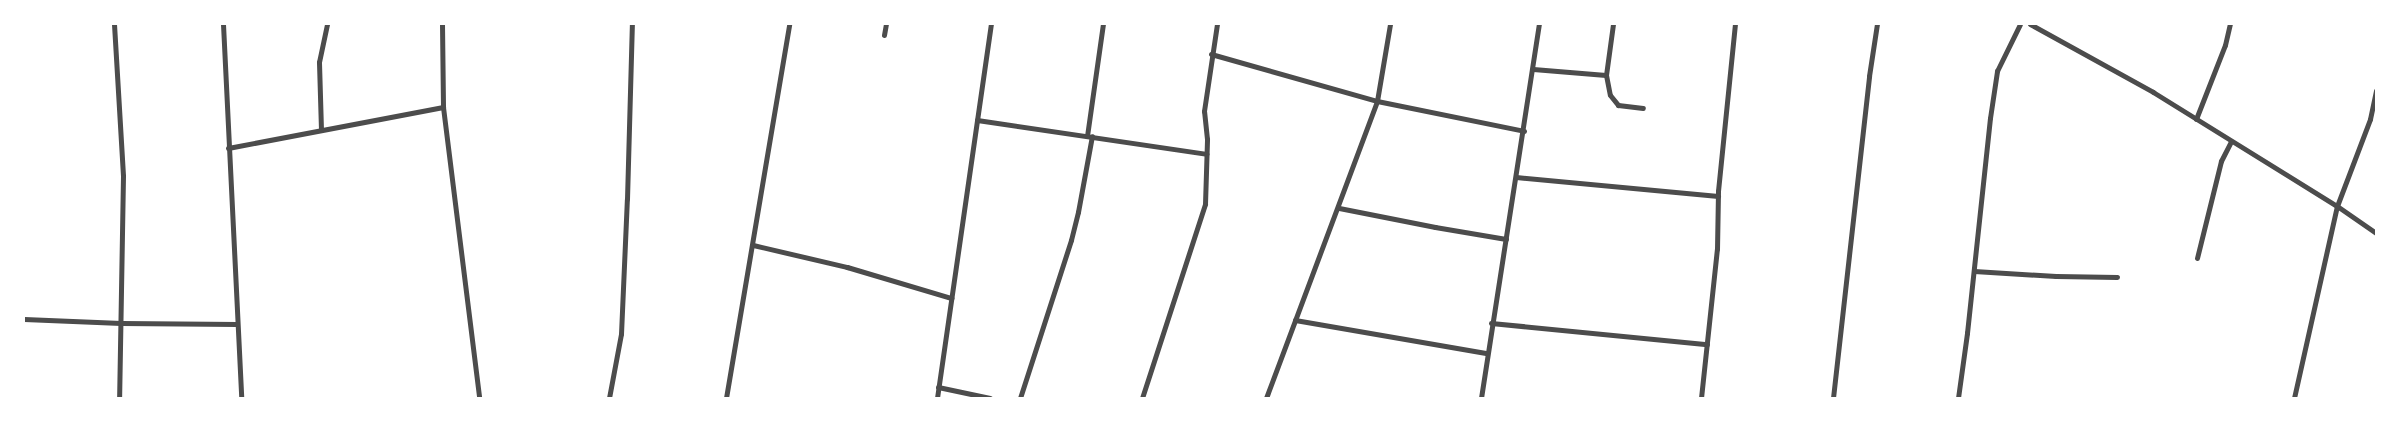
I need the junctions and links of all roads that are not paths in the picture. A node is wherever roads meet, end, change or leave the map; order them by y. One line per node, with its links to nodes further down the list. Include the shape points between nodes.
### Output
1 (114, 24): 48 (street, via 123,176)
2 (223, 24): 33 (street)
3 (327, 24): 29 (street, via 319,62)
4 (442, 24): 25 (street)
5 (632, 24): 57 (street, via 621,334)
6 (789, 24): 41 (street)
7 (886, 24): 19 (street)
8 (991, 24): 28 (street)
9 (1103, 24): 31 (street)
10 (1217, 24): 20 (street)
11 (1390, 24): 24 (street)
12 (1539, 24): 21 (street)
13 (1613, 24): 22 (street)
14 (1735, 24): 36 (street)
15 (1877, 24): 66 (street, via 1868,76)
16 (2020, 24): 43 (street, via 1997,71)
17 (2030, 24): 27 (street)
18 (2230, 24): 27 (street)
19 (884, 35)
20 (1211, 54): 24 (street); 34 (street, via 1204,111)
21 (1533, 69): 22 (street); 30 (street)
22 (1606, 75): 26 (street, via 1610,95 1618,105)
23 (2376, 91): 37 (street, via 2370,119)
24 (1377, 101): 30 (street); 38 (street)
25 (443, 107): 29 (street); 56 (street)
26 (1643, 108)
27 (2196, 119): 32 (street)
28 (977, 120): 31 (street); 45 (street)
29 (321, 130): 33 (street)
30 (1524, 130): 35 (street)
31 (1089, 136): 34 (street); 61 (street, via 1071,240)
32 (2231, 141): 37 (street); 42 (street, via 2221,161)
33 (228, 148): 50 (street)
34 (1207, 154): 62 (street, via 1205,204)
35 (1516, 177): 36 (street); 40 (street)
36 (1718, 196): 51 (street, via 1717,249)
37 (2337, 206): 39 (street); 68 (street)
38 (1338, 208): 40 (street, via 1435,228); 47 (street)
39 (2376, 233)
40 (1506, 238): 49 (street)
41 (753, 245): 45 (street, via 846,267); 58 (street)
42 (2197, 258)
43 (1974, 271): 44 (street); 67 (street)
44 (2117, 277)
45 (951, 298): 53 (street)
46 (24, 320): 48 (street)
47 (1295, 320): 52 (street); 63 (street)
48 (120, 323): 50 (street); 54 (street)
49 (1492, 323): 51 (street); 52 (street)
50 (237, 324): 55 (street)
51 (1707, 344): 65 (street)
52 (1487, 353): 64 (street)
53 (938, 387): 59 (street); 60 (street)
54 (119, 398)
55 (241, 398)
56 (479, 398)
57 (609, 398)
58 (726, 398)
59 (937, 398)
60 (990, 398)
61 (1020, 398)
62 (1142, 398)
63 (1266, 398)
64 (1481, 398)
65 (1702, 398)
66 (1833, 398)
67 (1958, 398)
68 (2294, 398)

